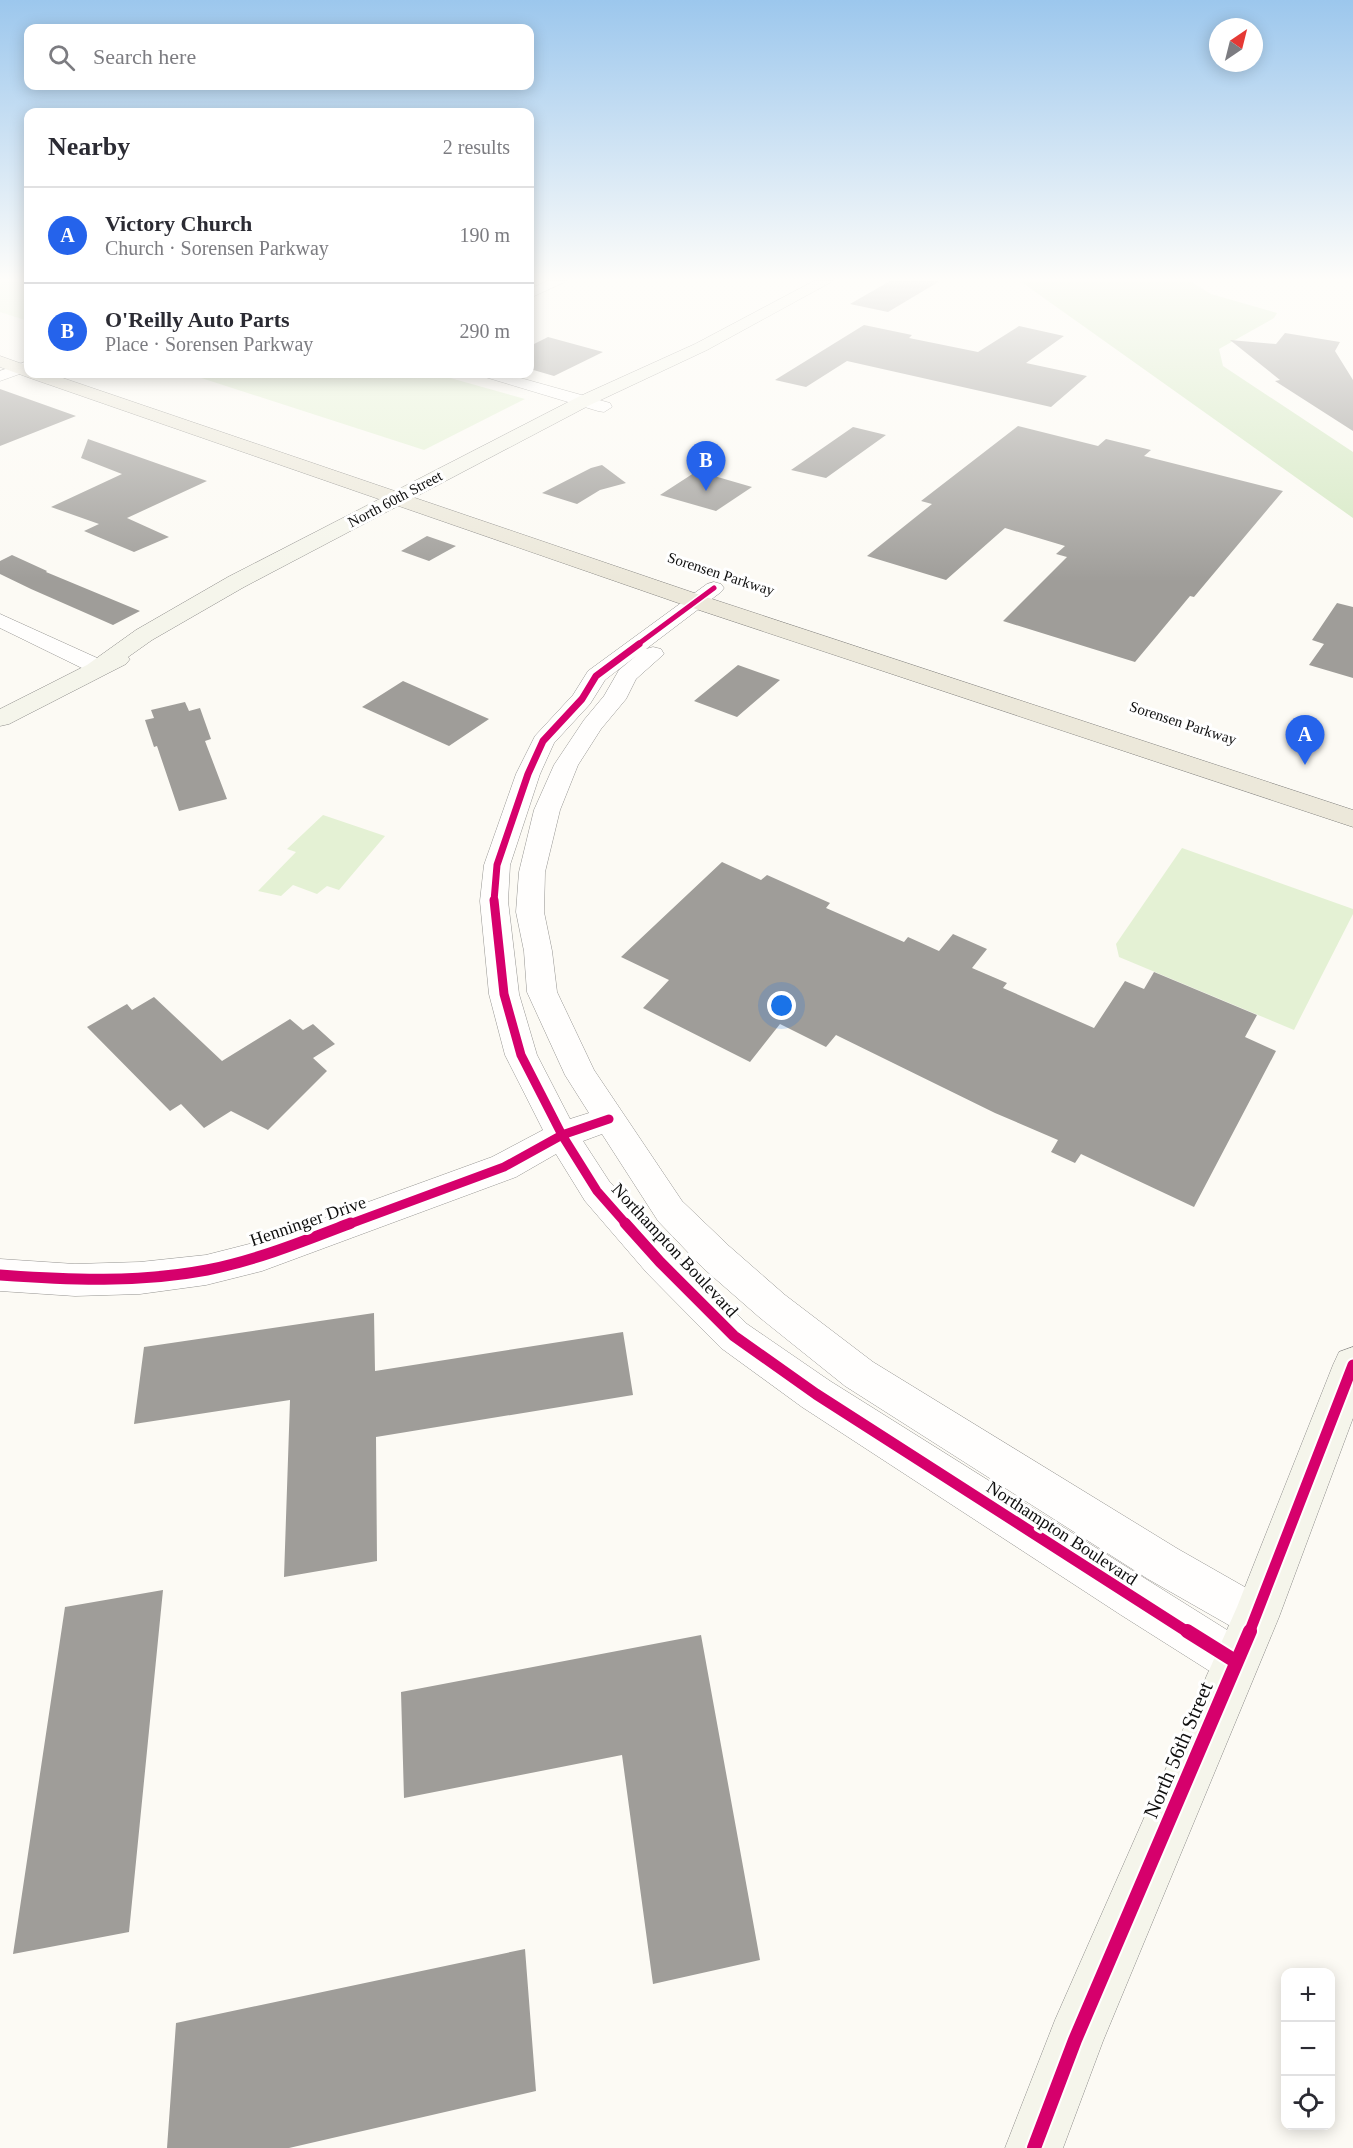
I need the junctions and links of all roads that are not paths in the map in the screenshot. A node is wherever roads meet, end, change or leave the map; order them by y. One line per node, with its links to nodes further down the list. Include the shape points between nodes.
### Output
1 (69, 381): 10 (main road)
2 (101, 381): 9 (main road, Sorensen Parkway)
3 (517, 381): 6 (street)
4 (625, 381): 6 (main road, North 60th Street)
5 (646, 381): 7 (main road, North 60th Street)
6 (584, 400): 7 (street); 9 (main road, North 60th Street)
7 (604, 407): 8 (main road, North 60th Street)
8 (439, 495): 9 (main road, Sorensen Parkway); 11 (main road, Sorensen Parkway)
9 (418, 497): 10 (main road, North 60th Street); 11 (main road, Sorensen Parkway); 13 (main road, North 60th Street, via 191,626)
10 (397, 498): 13 (main road, North 60th Street, via 181,612)
11 (713, 598): 14 (main road, Sorensen Parkway); 16 (main road, Sorensen Parkway); 17 (street, Northampton Boulevard, via 627,675 614,699 592,725 566,765 547,810 532,872 530,912 542,992 581,1075); 18 (street, Northampton Boulevard, via 596,676 582,699 543,741 497,865 494,901 504,994 521,1055)
12 (0, 620): 13 (street)
13 (98, 667): 15 (main road, North 60th Street)
14 (1011, 683)
15 (0, 719)
16 (1353, 819)
17 (609, 1119): 18 (street, Henninger Drive); 21 (street, Northampton Boulevard, via 670,1211 772,1306 859,1374 1163,1564)
18 (562, 1135): 19 (street, Henninger Drive, via 504,1167 262,1256 206,1270 75,1280); 22 (street, Northampton Boulevard, via 597,1191 734,1336 826,1400)
19 (0, 1275)
20 (1353, 1365): 21 (main road, North 56th Street)
21 (1256, 1617): 22 (main road, North 56th Street)
22 (1235, 1661): 23 (main road, North 56th Street, via 1075,2040)
23 (1034, 2148)

